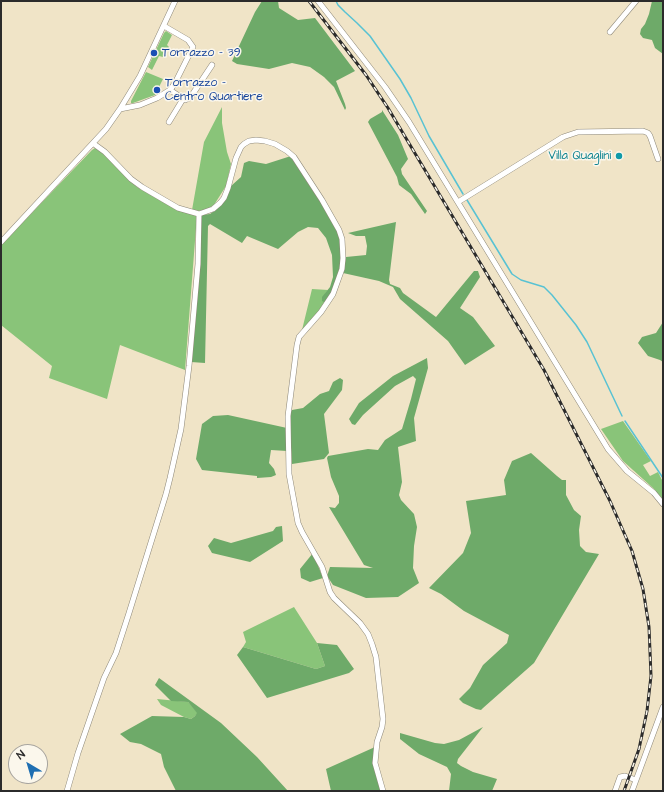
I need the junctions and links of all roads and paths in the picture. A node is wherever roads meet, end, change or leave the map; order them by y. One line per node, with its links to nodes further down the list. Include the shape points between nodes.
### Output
1 (175, 1): 4 (street)
2 (318, 1): 13 (street, via 398,105)
3 (636, 1): 5 (street)
4 (164, 26): 7 (street, via 188,40 193,46); 9 (street)
5 (610, 32)
6 (212, 65): 8 (street, via 192,96)
7 (170, 90): 8 (street); 9 (street, via 140,105)
8 (183, 99): 10 (street)
9 (120, 110): 11 (street)
10 (168, 122)
11 (94, 144): 14 (street, via 142,188 167,202); 15 (street)
12 (658, 159): 13 (street, via 650,136 643,131 578,132 563,137)
13 (458, 202): 16 (street, via 608,449 627,471 654,493)
14 (199, 214): 19 (street, via 198,264 189,366 181,429 170,478 116,653 104,678); 20 (street, via 212,210 224,198 241,147 249,141 265,141 283,148 294,157 322,200 342,239 342,269 333,294 298,341 288,416 289,474 298,523 322,567 330,592 368,634 376,657 383,719 375,763)
15 (1, 242)
16 (663, 504)
17 (663, 707): 18 (street)
18 (636, 780): 21 (street, via 620,777); 22 (street)
19 (67, 791)
20 (383, 791)
21 (615, 791)
22 (632, 791)

